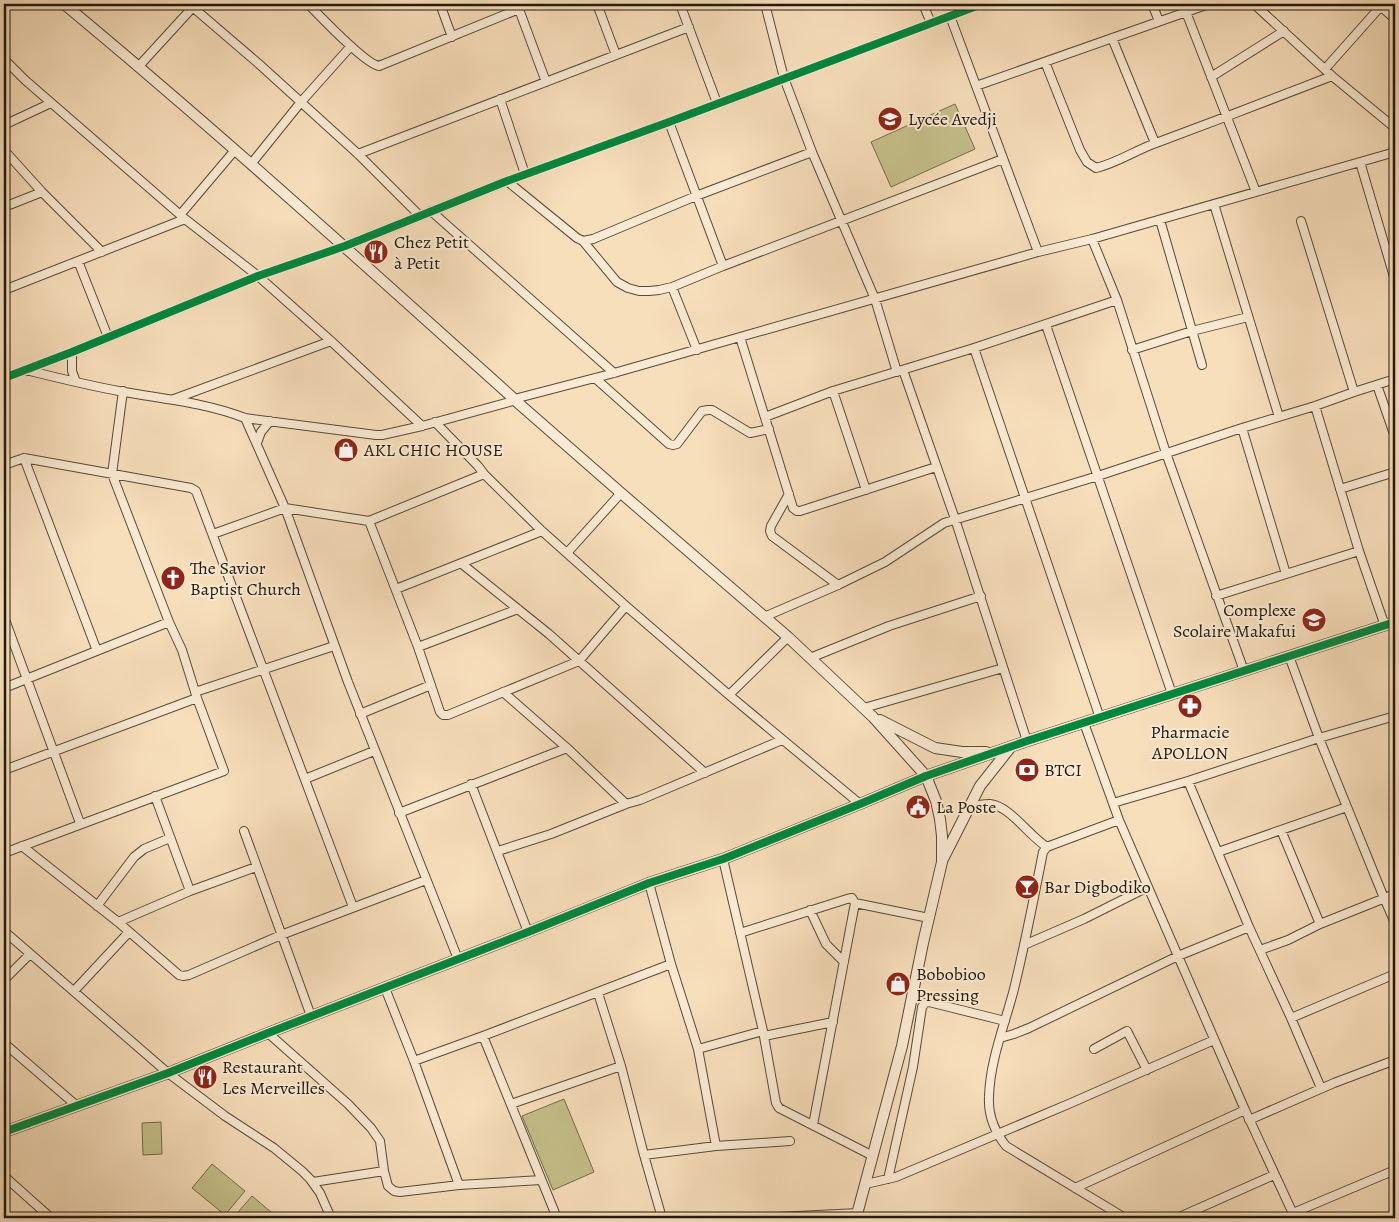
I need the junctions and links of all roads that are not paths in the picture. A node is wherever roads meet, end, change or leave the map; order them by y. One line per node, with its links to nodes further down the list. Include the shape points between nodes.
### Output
1 (64, 4): 28 (street)
2 (308, 4): 24 (street)
3 (440, 4): 22 (street)
4 (597, 4): 25 (street)
5 (680, 4): 20 (street)
6 (765, 4): 32 (street)
7 (924, 4): 19 (street)
8 (982, 4): 16 (street)
9 (1152, 4): 18 (street)
10 (1209, 4): 15 (street)
11 (1254, 4): 21 (street)
12 (191, 5): 28 (street); 37 (street)
13 (1380, 5): 17 (street); 29 (street)
14 (518, 6): 22 (street); 33 (street)
15 (1186, 12): 18 (street); 31 (street)
16 (950, 16): 19 (street); 34 (street)
17 (1395, 19)
18 (1159, 21): 23 (street)
19 (931, 23): 32 (street)
20 (688, 27): 25 (street); 38 (street)
21 (1284, 32): 29 (street); 31 (street)
22 (452, 37): 24 (street, via 379,66)
23 (1112, 38): 27 (street); 43 (street)
24 (350, 46): 37 (street)
25 (616, 55): 33 (street)
26 (4, 59): 36 (street)
27 (1045, 62): 34 (street); 43 (street, via 1087,162 1096,168)
28 (138, 66): 45 (street)
29 (1325, 69): 30 (street)
30 (1332, 76): 39 (street); 42 (street)
31 (1212, 77): 39 (street)
32 (784, 78): 38 (street); 46 (street)
33 (546, 82): 35 (street)
34 (976, 86): 49 (street)
35 (500, 100): 48 (street); 52 (street)
36 (50, 102): 41 (street); 61 (street)
37 (301, 102): 48 (street); 51 (street)
38 (717, 103): 40 (street)
39 (1227, 117): 43 (street); 55 (street)
40 (669, 122): 52 (street); 56 (street)
41 (4, 125)
42 (1395, 128)
43 (1155, 143)
44 (4, 150): 54 (street)
45 (235, 150): 51 (street); 61 (street)
46 (812, 152): 56 (street); 62 (street)
47 (1395, 152): 50 (street)
48 (358, 154): 60 (street)
49 (1003, 158): 62 (street); 69 (street)
50 (1360, 162): 55 (street); 73 (street)
51 (251, 164): 67 (street)
52 (525, 174): 53 (street)
53 (507, 181): 59 (street); 66 (street)
54 (42, 192): 58 (street); 68 (street)
55 (1256, 192): 57 (street)
56 (696, 196): 66 (street); 71 (street)
57 (1214, 204): 63 (street); 78 (street)
58 (4, 207)
59 (431, 211): 60 (street); 91 (street)
60 (420, 216): 67 (street)
61 (182, 217): 68 (street); 72 (street)
62 (842, 220): 71 (street); 76 (street)
63 (1160, 220): 65 (street); 80 (street)
64 (1301, 221): 99 (street)
65 (1092, 239): 69 (street); 77 (street)
66 (583, 241): 74 (street, via 617,282 628,288 649,292)
67 (345, 246): 72 (street); 101 (street)
68 (102, 252): 70 (street)
69 (1038, 252): 76 (street)
70 (78, 261): 75 (street); 81 (street)
71 (722, 266): 74 (street)
72 (258, 276): 81 (street); 83 (street)
73 (1395, 280)
74 (672, 287): 85 (street)
75 (4, 290)
76 (875, 299): 82 (street); 90 (street)
77 (1117, 300): 79 (street); 86 (street)
78 (1248, 317): 80 (street); 104 (street)
79 (1046, 325): 84 (street); 120 (street)
80 (1192, 331): 86 (street); 88 (street)
81 (108, 337): 87 (street)
82 (740, 337): 85 (street); 103 (street)
83 (331, 341): 100 (street); 108 (street)
84 (974, 348): 90 (street); 125 (street)
85 (697, 350): 91 (street)
86 (1132, 350): 113 (street)
87 (72, 352): 89 (street); 95 (street, via 72,371)
88 (1202, 365)
89 (25, 370): 92 (street); 95 (street)
90 (900, 371): 98 (street); 116 (street)
91 (614, 374): 93 (street)
92 (4, 378)
93 (595, 378): 101 (street); 110 (street, via 669,444 677,444 702,411 708,410 750,433)
94 (1395, 379): 96 (street)
95 (76, 382): 97 (street)
96 (1378, 385): 99 (street); 111 (street)
97 (123, 391): 100 (street); 118 (street)
98 (833, 391): 103 (street); 122 (street)
99 (1354, 392): 102 (street)
100 (173, 399): 105 (street)
101 (515, 400): 107 (street); 123 (street)
102 (1314, 406): 104 (street); 121 (street)
103 (765, 417): 110 (street)
104 (1279, 417): 109 (street)
105 (245, 418): 106 (street); 112 (street)
106 (270, 421): 108 (street, via 376,435); 112 (street)
107 (435, 422): 108 (street); 119 (street)
108 (422, 426)
109 (1242, 428): 113 (street); 134 (street)
110 (769, 429): 124 (street)
111 (1395, 437)
112 (257, 444): 126 (street)
113 (1166, 453): 120 (street); 138 (street)
114 (24, 458): 115 (street); 118 (street); 148 (street)
115 (4, 465)
116 (936, 467): 122 (street); 127 (street)
117 (1395, 472): 121 (street)
118 (112, 474): 130 (street, via 194,489); 143 (street)
119 (484, 474): 128 (street); 129 (street)
120 (1098, 476): 125 (street); 159 (street)
121 (1340, 489): 131 (street)
122 (866, 490): 124 (street, via 800,511 793,508)
123 (620, 494): 132 (street); 142 (street)
124 (789, 494): 135 (street, via 771,526 772,536)
125 (1026, 498): 127 (street); 165 (street)
126 (285, 508): 128 (street); 130 (street); 146 (street)
127 (955, 519): 135 (street, via 944,522 885,562); 137 (street)
128 (369, 521): 136 (street)
129 (542, 532): 132 (street); 133 (street)
130 (213, 534): 153 (street)
131 (1359, 551): 134 (street); 144 (street)
132 (567, 553): 139 (street)
133 (462, 564): 136 (street); 140 (street)
134 (1286, 574): 138 (street)
135 (838, 585): 142 (street)
136 (396, 589): 147 (street)
137 (980, 596): 150 (street, via 889,626); 152 (street)
138 (1216, 596): 154 (street)
139 (626, 606): 151 (street); 161 (street)
140 (518, 609): 147 (street); 151 (street)
141 (4, 617): 155 (street)
142 (764, 617): 145 (street)
143 (169, 622): 148 (street); 160 (street)
144 (1390, 624): 149 (street)
145 (788, 637): 150 (street); 161 (street)
146 (334, 646): 153 (street); 163 (street)
147 (418, 647): 156 (street)
148 (97, 652): 155 (street)
149 (1289, 656): 154 (street); 168 (street)
150 (810, 658): 162 (street)
151 (579, 661): 158 (street); 177 (street)
152 (1003, 668): 162 (street); 170 (street)
153 (263, 669): 160 (street); 179 (street)
154 (1244, 671): 159 (street)
155 (27, 680): 157 (street); 173 (street)
156 (431, 685): 158 (street, via 443,715); 163 (street)
157 (4, 688)
158 (503, 692): 172 (street)
159 (1172, 694): 165 (street)
160 (196, 695): 173 (street); 182 (street, via 224,771)
161 (729, 695): 169 (street)
162 (864, 708): 164 (street)
163 (360, 714): 174 (street)
164 (873, 717): 175 (street, via 934,748); 178 (street)
165 (1100, 718): 167 (street)
166 (1394, 719): 168 (street)
167 (1084, 723): 170 (street); 183 (street)
168 (1319, 738): 180 (street); 187 (street)
169 (782, 740): 177 (street); 185 (street)
170 (1027, 741): 171 (street)
171 (1011, 747): 175 (street); 186 (street, via 980,786)
172 (567, 748): 181 (street); 184 (street)
173 (54, 750): 176 (street); 190 (street)
174 (374, 751): 179 (street); 188 (street)
175 (995, 752): 178 (street)
176 (4, 770)
177 (705, 773): 184 (street)
178 (926, 776): 185 (street); 200 (street, via 940,819)
179 (305, 779): 210 (street)
180 (1188, 781): 183 (street); 197 (street)
181 (471, 784): 188 (street); 196 (street)
182 (155, 796): 190 (street); 193 (street)
183 (1113, 803): 189 (street)
184 (626, 804): 196 (street)
185 (860, 804): 199 (street)
186 (970, 806): 195 (street, via 990,804 1000,807); 200 (street)
187 (1348, 807): 191 (street); 207 (street)
188 (400, 813): 202 (street)
189 (1119, 820): 195 (street); 204 (street)
190 (80, 824): 194 (street)
191 (1281, 830): 197 (street); 215 (street)
192 (244, 831): 201 (street)
193 (170, 838): 205 (street); 209 (street, via 134,857)
194 (22, 846): 198 (street); 209 (street)
195 (1047, 847): 222 (street, via 1043,852)
196 (498, 851): 219 (street)
197 (1218, 852): 216 (street)
198 (4, 853)
199 (723, 859): 203 (street); 220 (street)
200 (942, 862): 212 (street)
201 (256, 866): 205 (street); 221 (street)
202 (426, 880): 210 (street); 226 (street)
203 (649, 883): 219 (street); 228 (street)
204 (1148, 887): 222 (street, via 1084,920); 225 (street)
205 (190, 891): 213 (street)
206 (1395, 894): 207 (street)
207 (1384, 898): 214 (street); 215 (street)
208 (856, 904): 211 (street, via 852,898 847,898); 212 (street); 227 (street)
209 (97, 906): 213 (street)
210 (353, 907): 221 (street)
211 (810, 910): 220 (street); 227 (street, via 826,944)
212 (929, 918): 262 (street, via 902,1046)
213 (118, 922): 218 (street)
214 (1395, 923)
215 (1320, 924): 223 (street)
216 (1250, 927): 223 (street); 225 (street)
217 (4, 931): 224 (street)
218 (129, 932): 221 (street, via 183,976); 232 (street)
219 (528, 932): 226 (street)
220 (740, 933): 239 (street)
221 (281, 935): 234 (street)
222 (1024, 945): 237 (street)
223 (1260, 950): 235 (street)
224 (30, 954): 230 (street); 232 (street)
225 (1178, 956): 241 (street, via 1033,1026); 242 (street)
226 (458, 960): 231 (street)
227 (844, 962): 236 (street)
228 (671, 964): 233 (street); 244 (street)
229 (1395, 974): 235 (street)
230 (4, 980)
231 (385, 988): 234 (street); 247 (street)
232 (74, 991): 250 (street)
233 (598, 992): 240 (street); 248 (street)
234 (311, 1016): 238 (street)
235 (1291, 1018): 251 (street)
236 (833, 1022): 239 (street); 256 (street)
237 (1005, 1022): 241 (street); 267 (street, via 929,1002 922,1007 913,1067)
238 (268, 1032): 250 (street); 264 (street, via 371,1128 380,1142)
239 (763, 1034): 244 (street); 256 (street, via 776,1103 779,1108)
240 (484, 1036): 247 (street); 252 (street)
241 (1000, 1038): 258 (street, via 988,1099)
242 (1214, 1040): 249 (street); 254 (street)
243 (4, 1043): 253 (street)
244 (698, 1049): 260 (street)
245 (1094, 1049): 249 (street, via 1127,1031)
246 (1395, 1060): 251 (street)
247 (414, 1061): 271 (street)
248 (621, 1066): 252 (street); 261 (street)
249 (1147, 1070): 258 (street)
250 (168, 1073): 253 (street); 269 (street, via 274,1148)
251 (1321, 1088): 255 (street)
252 (511, 1104): 268 (street)
253 (77, 1106): 257 (street)
254 (1245, 1110): 255 (street); 272 (street)
255 (1249, 1120): 265 (street)
256 (813, 1125): 262 (street)
257 (4, 1132)
258 (997, 1135): 267 (street); 272 (street, via 1006,1146)
259 (790, 1141): 260 (street)
260 (716, 1146): 261 (street)
261 (644, 1154): 278 (street)
262 (873, 1156): 270 (street)
263 (1395, 1170): 274 (street)
264 (384, 1171): 269 (street); 271 (street, via 388,1186 394,1191)
265 (1274, 1175): 274 (street); 281 (street)
266 (4, 1176): 275 (street)
267 (888, 1179): 270 (street)
268 (541, 1180): 271 (street); 277 (street)
269 (312, 1182): 276 (street)
270 (866, 1184): 273 (street)
271 (459, 1185)
272 (1075, 1188): 280 (street)
273 (857, 1215): 279 (street)
274 (1294, 1216)
275 (51, 1218)
276 (331, 1218)
277 (557, 1218)
278 (662, 1218)
279 (758, 1218)
280 (1126, 1218)
281 (1178, 1218)

